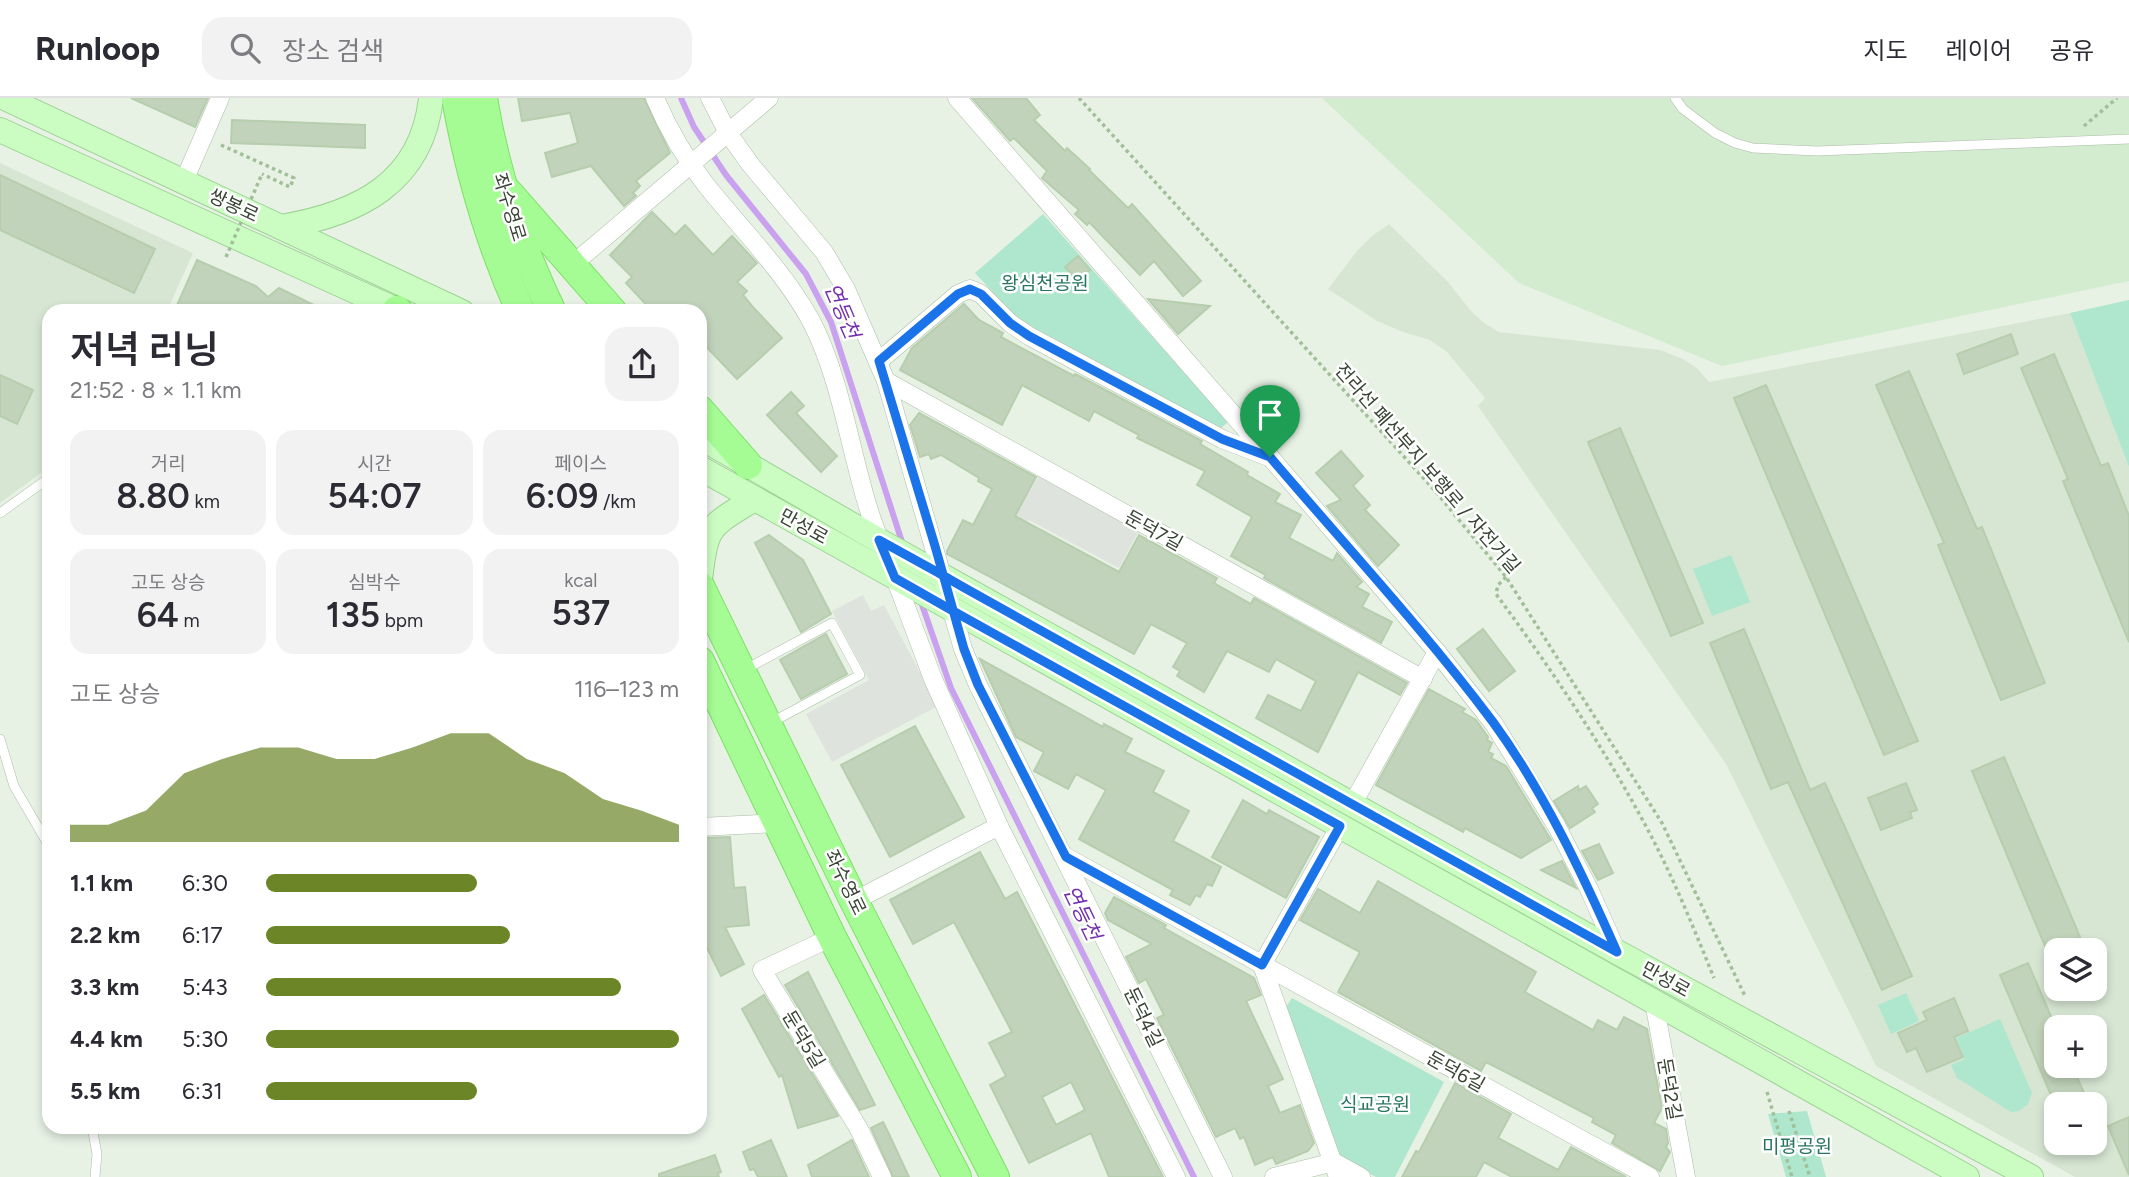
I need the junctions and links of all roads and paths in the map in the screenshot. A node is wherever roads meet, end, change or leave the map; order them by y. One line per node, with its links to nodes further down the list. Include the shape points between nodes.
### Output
1 (5, 98): 20 (street, 쌍봉로)
2 (220, 98): 15 (street)
3 (431, 98): 22 (street, via 421,144 394,180 332,216)
4 (456, 98): 27 (main road, 좌수영로, via 494,247)
5 (483, 98): 19 (main road, 좌수영로)
6 (655, 98): 18 (street)
7 (710, 98): 14 (street)
8 (769, 98): 14 (street)
9 (957, 98): 34 (street)
10 (1079, 98): 43 (path, 전라선 폐선부지 보행로 / 자전거길, via 1436,492)
11 (1675, 98): 17 (lane, via 1715,133 1753,148 1817,151)
12 (2117, 98): 17 (path)
13 (0, 130): 21 (street, 쌍봉로)
14 (728, 133): 18 (street); 30 (street, via 824,252)
15 (203, 136): 20 (street); 23 (path, bridge, via 294,178 290,187 262,174)
16 (2129, 139): 17 (lane)
17 (2067, 141)
18 (690, 164): 24 (street); 41 (street, via 776,268 810,320)
19 (502, 185): 24 (main road); 28 (main road, 좌수영로, via 519,240)
20 (194, 186): 21 (street); 22 (street, 쌍봉로)
21 (193, 218): 25 (street, 쌍봉로)
22 (281, 227): 26 (street, 쌍봉로)
23 (226, 257)
24 (572, 265): 29 (main road)
25 (383, 304)
26 (446, 304)
27 (518, 304)
28 (548, 304)
29 (606, 304)
30 (879, 361): 31 (street); 34 (street, via 958,294 970,289 1029,336 1222,439)
31 (886, 381): 42 (street); 50 (street, 둔덕7길)
32 (707, 418): 35 (main road)
33 (707, 441): 35 (street, 만성로)
34 (1270, 457): 47 (street)
35 (748, 465): 41 (street, 만성로)
36 (707, 472): 38 (street, 만성로)
37 (42, 483): 39 (lane)
38 (754, 499): 40 (street, via 719,522); 44 (street, 만성로)
39 (0, 513)
40 (707, 537)
41 (882, 542): 42 (street, 만성로); 44 (street)
42 (940, 574): 46 (street); 53 (street, 만성로)
43 (1506, 578): 64 (path, 전라선 폐선부지 보행로 / 자전거길, via 1662,822); 66 (path, via 1497,585 1496,594 1543,658 1649,833)
44 (901, 581): 46 (street, 만성로); 55 (street, via 933,679)
45 (707, 601): 48 (main road, 좌수영로)
46 (953, 611): 56 (street, 만성로); 59 (street, via 978,685)
47 (1437, 652): 50 (street); 62 (street, via 1494,724 1526,774 1589,888)
48 (741, 671): 51 (main road, 좌수영로); 51 (lane, via 832,623 860,675)
49 (707, 676): 54 (main road, 좌수영로)
50 (1423, 678): 53 (street)
51 (767, 725): 60 (main road, 좌수영로)
52 (0, 739): 58 (lane, via 14,786)
53 (1353, 803): 62 (street, 만성로)
54 (778, 823): 57 (street); 61 (main road, 좌수영로)
55 (999, 826): 60 (street); 75 (street)
56 (1340, 826): 63 (street); 65 (street, 만성로)
57 (707, 827)
58 (42, 834)
59 (1066, 857): 63 (street, 둔덕6길); 76 (street, 둔덕4길)
60 (855, 901): 70 (main road, 좌수영로)
61 (832, 937): 73 (street, 둔덕5길, via 762,970 859,1129); 74 (main road, 좌수영로)
62 (1617, 952): 66 (street, 만성로)
63 (1262, 965): 71 (street); 79 (street, 둔덕6길)
64 (1735, 973)
65 (1654, 1002): 67 (street, 만성로); 80 (street, 둔덕2길)
66 (1728, 1013): 84 (street, 만성로)
67 (1758, 1060): 81 (path); 83 (street, 만성로)
68 (1789, 1111): 82 (path)
69 (93, 1134): 72 (lane)
70 (993, 1170): 74 (main road)
71 (1336, 1170): 77 (street); 78 (street)
72 (95, 1177)
73 (882, 1177)
74 (958, 1177)
75 (1176, 1177)
76 (1223, 1177)
77 (1274, 1177)
78 (1361, 1177)
79 (1650, 1177)
80 (1686, 1177)
81 (1792, 1177)
82 (1810, 1177)
83 (1967, 1177)
84 (2031, 1177)

